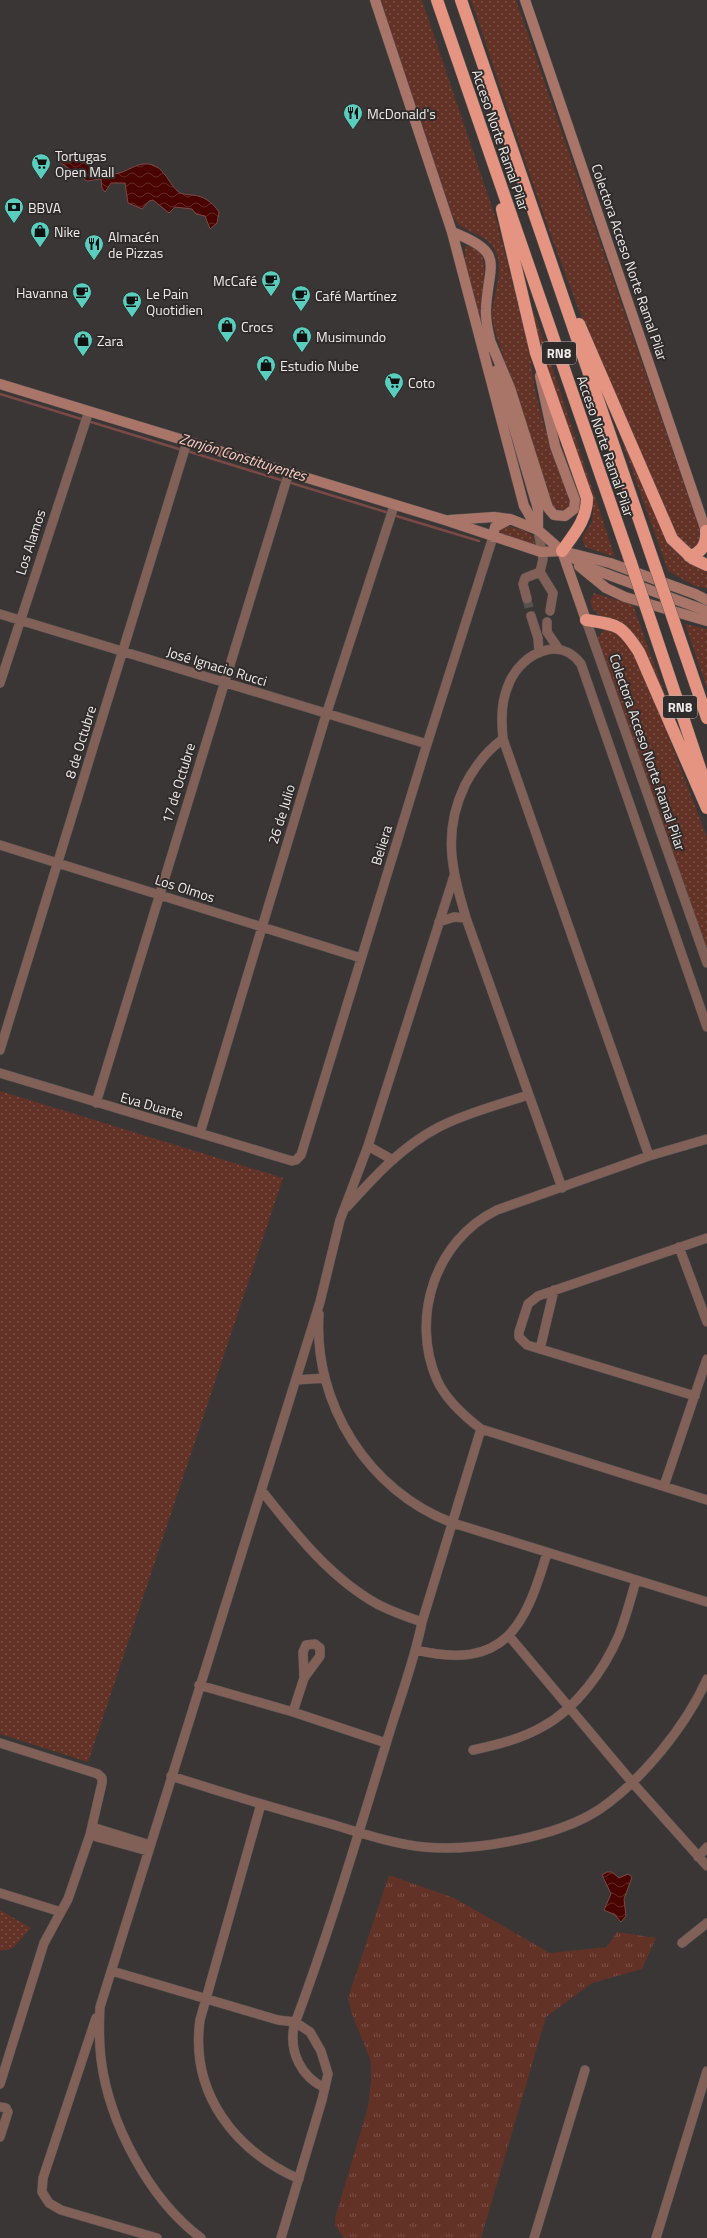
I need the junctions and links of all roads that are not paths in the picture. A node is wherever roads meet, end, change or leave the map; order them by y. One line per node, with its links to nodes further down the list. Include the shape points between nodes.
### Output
1 (375, 0): 6 (street)
2 (437, 0): 5 (highway, Acceso Norte Ramal Pilar / RN8)
3 (461, 0): 7 (highway, Acceso Norte Ramal Pilar / RN8)
4 (525, 0): 18 (street, Colectora Acceso Norte Ramal Pilar)
5 (486, 144): 9 (highway); 44 (highway, Acceso Norte Ramal Pilar / RN8, bridge)
6 (452, 232): 8 (street, via 476,243 486,252 491,262 486,315); 17 (street, via 524,506)
7 (553, 270): 22 (highway, via 672,539); 41 (highway, Acceso Norte Ramal Pilar / RN8, bridge)
8 (490, 343): 9 (street, via 510,388 548,508 554,515 566,516 574,508 575,500 550,427); 17 (street, via 500,385 538,509)
9 (536, 353): 20 (highway, via 587,498 587,510 583,521)
10 (0, 384): 11 (street)
11 (86, 417): 12 (street); 31 (street, Los Alamos)
12 (187, 443): 13 (street); 36 (street, 8 de Octubre)
13 (288, 474): 14 (street); 39 (street, 17 de Octubre)
14 (392, 511): 16 (street); 40 (street, 26 de Julio)
15 (510, 519): 16 (street, via 494,517); 17 (street); 19 (street, via 495,527)
16 (445, 520): 19 (street)
17 (538, 530): 20 (street); 21 (street)
18 (707, 532): 22 (highway, via 705,545 701,551)
19 (493, 537): 21 (street); 43 (street, Beliera)
20 (562, 551): 21 (street); 26 (street, via 610,563); 28 (street, via 590,568); 32 (street, Colectora Acceso Norte Ramal Pilar); 33 (street, via 590,576 625,597)
21 (541, 552): 24 (street)
22 (689, 556): 23 (highway)
23 (707, 565)
24 (540, 572): 25 (street, via 525,578 523,584); 27 (street, via 553,593)
25 (527, 599)
26 (707, 600)
27 (550, 611)
28 (707, 611)
29 (0, 614): 31 (street, José Ignacio Rucci)
30 (531, 616): 37 (street, via 538,638)
31 (19, 620): 36 (street, José Ignacio Rucci); 38 (street, Los Alamos)
32 (586, 620): 45 (highway, via 615,624 622,628 630,639 642,660); 54 (street, Colectora Acceso Norte Ramal Pilar)
33 (707, 621)
34 (547, 622): 35 (street, via 547,632)
35 (558, 648): 37 (street); 55 (street, via 576,656 584,672)
36 (122, 652): 39 (street, José Ignacio Rucci); 47 (street, 8 de Octubre)
37 (539, 653): 42 (street, via 522,663 509,681 502,703)
38 (0, 683)
39 (223, 683): 40 (street, José Ignacio Rucci); 49 (street, 17 de Octubre)
40 (326, 715): 43 (street, José Ignacio Rucci); 52 (street, 26 de Julio)
41 (707, 718)
42 (503, 738): 48 (street, via 481,758 459,798 451,832); 63 (street)
43 (427, 744): 53 (street, Beliera)
44 (707, 789)
45 (707, 808)
46 (0, 845): 47 (street, Los Olmos)
47 (58, 862): 49 (street, Los Olmos); 56 (street, 8 de Octubre)
48 (454, 876): 50 (street); 51 (street)
49 (159, 894): 52 (street, Los Olmos); 59 (street, 17 de Octubre)
50 (466, 918): 51 (street, via 454,917); 58 (street)
51 (439, 922): 62 (street)
52 (261, 927): 53 (street, Los Olmos); 60 (street, 26 de Julio)
53 (361, 958): 64 (street, Beliera, via 301,1155)
54 (707, 963)
55 (707, 1027)
56 (0, 1050)
57 (0, 1073): 59 (street, Eva Duarte)
58 (528, 1095): 65 (street, via 439,1127 413,1143); 66 (street)
59 (96, 1103): 60 (street, Eva Duarte)
60 (200, 1133): 64 (street, Eva Duarte, via 292,1161)
61 (707, 1139): 63 (street)
62 (368, 1146): 65 (street); 67 (street)
63 (650, 1156): 66 (street)
64 (296, 1160)
65 (393, 1160): 67 (street)
66 (562, 1188): 78 (street, via 497,1210 478,1221 456,1240 437,1272 427,1323 430,1362 452,1403)
67 (343, 1211): 71 (street)
68 (707, 1238): 69 (street)
69 (679, 1247): 70 (street); 72 (street)
70 (554, 1290): 73 (street); 73 (street, via 532,1299 520,1326 519,1336 522,1341)
71 (320, 1302): 75 (street, via 320,1337); 76 (street)
72 (707, 1322)
73 (540, 1349): 77 (street)
74 (707, 1359): 77 (street)
75 (325, 1378): 76 (street); 82 (street, via 348,1436 372,1469 414,1505)
76 (296, 1380): 80 (street)
77 (695, 1396): 79 (street)
78 (481, 1429): 79 (street); 82 (street)
79 (664, 1486): 81 (street)
80 (262, 1491): 86 (street, via 294,1531 333,1570 378,1604); 91 (street)
81 (707, 1500)
82 (453, 1523): 83 (street); 86 (street)
83 (547, 1553): 84 (street); 87 (street, via 531,1602 518,1626)
84 (636, 1580): 85 (street); 92 (street, via 624,1621 611,1651 599,1672)
85 (707, 1602)
86 (422, 1622): 88 (street)
87 (509, 1636): 88 (street, via 498,1645 474,1654 432,1654); 92 (street)
88 (416, 1650): 95 (street)
89 (304, 1678): 93 (street)
90 (707, 1679): 98 (street, via 690,1713 677,1731)
91 (199, 1685): 93 (street); 97 (street)
92 (568, 1706): 96 (street, via 552,1721 531,1732); 98 (street)
93 (293, 1712): 95 (street)
94 (0, 1743): 100 (street, via 98,1774 102,1778 102,1783)
95 (386, 1743): 101 (street)
96 (473, 1750)
97 (171, 1776): 99 (street); 103 (street)
98 (631, 1781): 101 (street, via 599,1809 560,1828 523,1838 457,1848 440,1848 423,1847); 104 (street)
99 (261, 1804): 101 (street); 111 (street)
100 (91, 1831): 103 (street); 107 (street, via 68,1899)
101 (360, 1833): 113 (street)
102 (707, 1847): 104 (street)
103 (149, 1848): 110 (street)
104 (698, 1857): 105 (street)
105 (707, 1866)
106 (0, 1893): 107 (street)
107 (61, 1912): 116 (street, via 44,1943)
108 (707, 1923): 109 (street)
109 (682, 1943)
110 (112, 1971): 111 (street); 112 (street)
111 (205, 1998): 113 (street, via 278,2020); 120 (street, via 198,2035 199,2055 217,2110 228,2126 260,2158)
112 (100, 2007): 121 (street, via 43,2178 42,2192 49,2203 61,2210); 122 (street, via 101,2058 110,2101 121,2129 158,2193)
113 (295, 2022): 117 (street, via 310,2032 321,2051 328,2074); 117 (street, via 292,2035 299,2064 308,2077)
114 (585, 2070): 124 (street)
115 (707, 2071): 125 (street)
116 (0, 2084)
117 (325, 2088): 120 (street)
118 (4, 2109): 119 (street)
119 (0, 2137)
120 (299, 2179): 123 (street)
121 (157, 2238)
122 (201, 2238)
123 (281, 2238)
124 (534, 2238)
125 (656, 2238)

